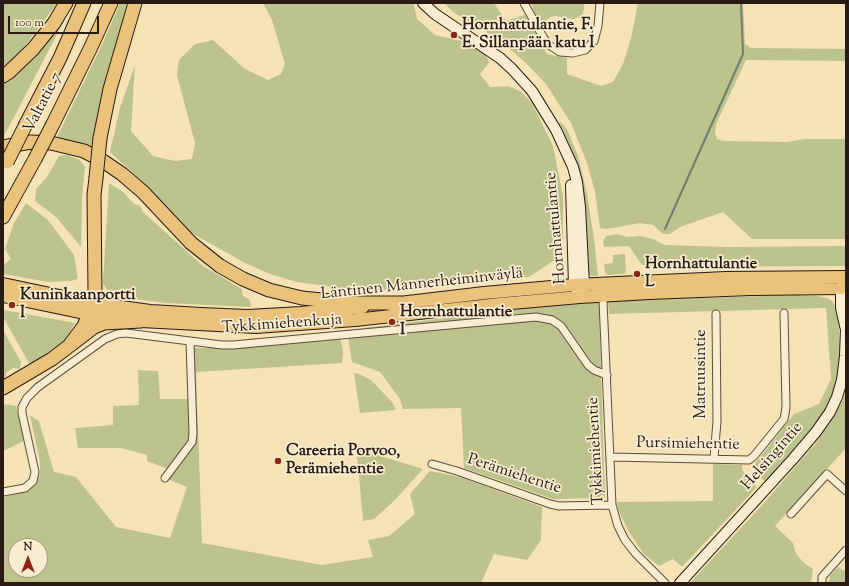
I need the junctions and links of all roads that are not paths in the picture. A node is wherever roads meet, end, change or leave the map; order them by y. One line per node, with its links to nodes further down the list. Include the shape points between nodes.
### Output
1 (66, 3): 8 (highway, via 54,23 33,48)
2 (84, 3): 10 (highway, Valtatie 7, bridge, via 60,58)
3 (111, 3): 11 (highway, Valtatie 7, bridge, via 53,124)
4 (135, 3): 19 (highway, bridge, via 110,89 100,138 94,195 95,292)
5 (423, 3): 14 (street, Hornhattulantie, via 512,68 532,91 549,117 573,167 577,182 581,245)
6 (524, 3): 7 (street, via 549,45 560,52 573,53 585,50 594,41)
7 (600, 3)
8 (3, 76)
9 (3, 146): 18 (highway, via 31,142 51,143 84,151 103,161 144,192 191,243 220,266 269,290 302,298 351,303)
10 (5, 165)
11 (3, 217)
12 (845, 282): 14 (main road, Läntinen Mannerheiminväylä, via 712,279); 16 (main road, Läntinen Mannerheiminväylä); 23 (street, Helsingintie, via 841,308)
13 (3, 284): 19 (main road, Läntinen Mannerheiminväylä)
14 (579, 285): 16 (street, Hornhattulantie); 18 (main road, Läntinen Mannerheiminväylä)
15 (3, 296): 19 (main road, Läntinen Mannerheiminväylä)
16 (580, 297): 22 (main road, Läntinen Mannerheiminväylä, via 279,326)
17 (603, 301): 26 (street, Tykkimiehentie)
18 (400, 303): 19 (main road, Läntinen Mannerheiminväylä, via 248,316)
19 (91, 309): 22 (main road, Läntinen Mannerheiminväylä); 25 (highway, via 84,326)
20 (784, 313): 29 (street, Pursimiehentie, via 784,419 749,460)
21 (716, 314): 29 (street, Matruusintie, via 717,421)
22 (141, 322): 25 (highway, via 104,323 84,333)
23 (846, 329): 38 (street, Helsingintie, via 842,380 830,412 793,459)
24 (190, 342): 26 (street, Tykkimiehenkuja, via 233,345 536,317 552,320 561,326 588,365); 31 (street, via 192,442); 33 (street, Tykkimiehenkuja, via 126,333 110,336 38,388 22,407 35,472 33,481 25,488)
25 (69, 346): 27 (highway)
26 (606, 376): 28 (street, Tykkimiehentie)
27 (3, 388)
28 (611, 457): 29 (street, Pursimiehentie); 34 (street, Tykkimiehentie)
29 (714, 458)
30 (432, 464): 34 (street, Perämiehentie, via 550,504)
31 (165, 478)
32 (846, 491): 35 (street, via 827,474)
33 (3, 492)
34 (612, 505): 37 (street, Tykkimiehentie, via 625,540)
35 (791, 514)
36 (846, 550): 39 (street, via 822,577)
37 (664, 583)
38 (680, 583)
39 (822, 583)

